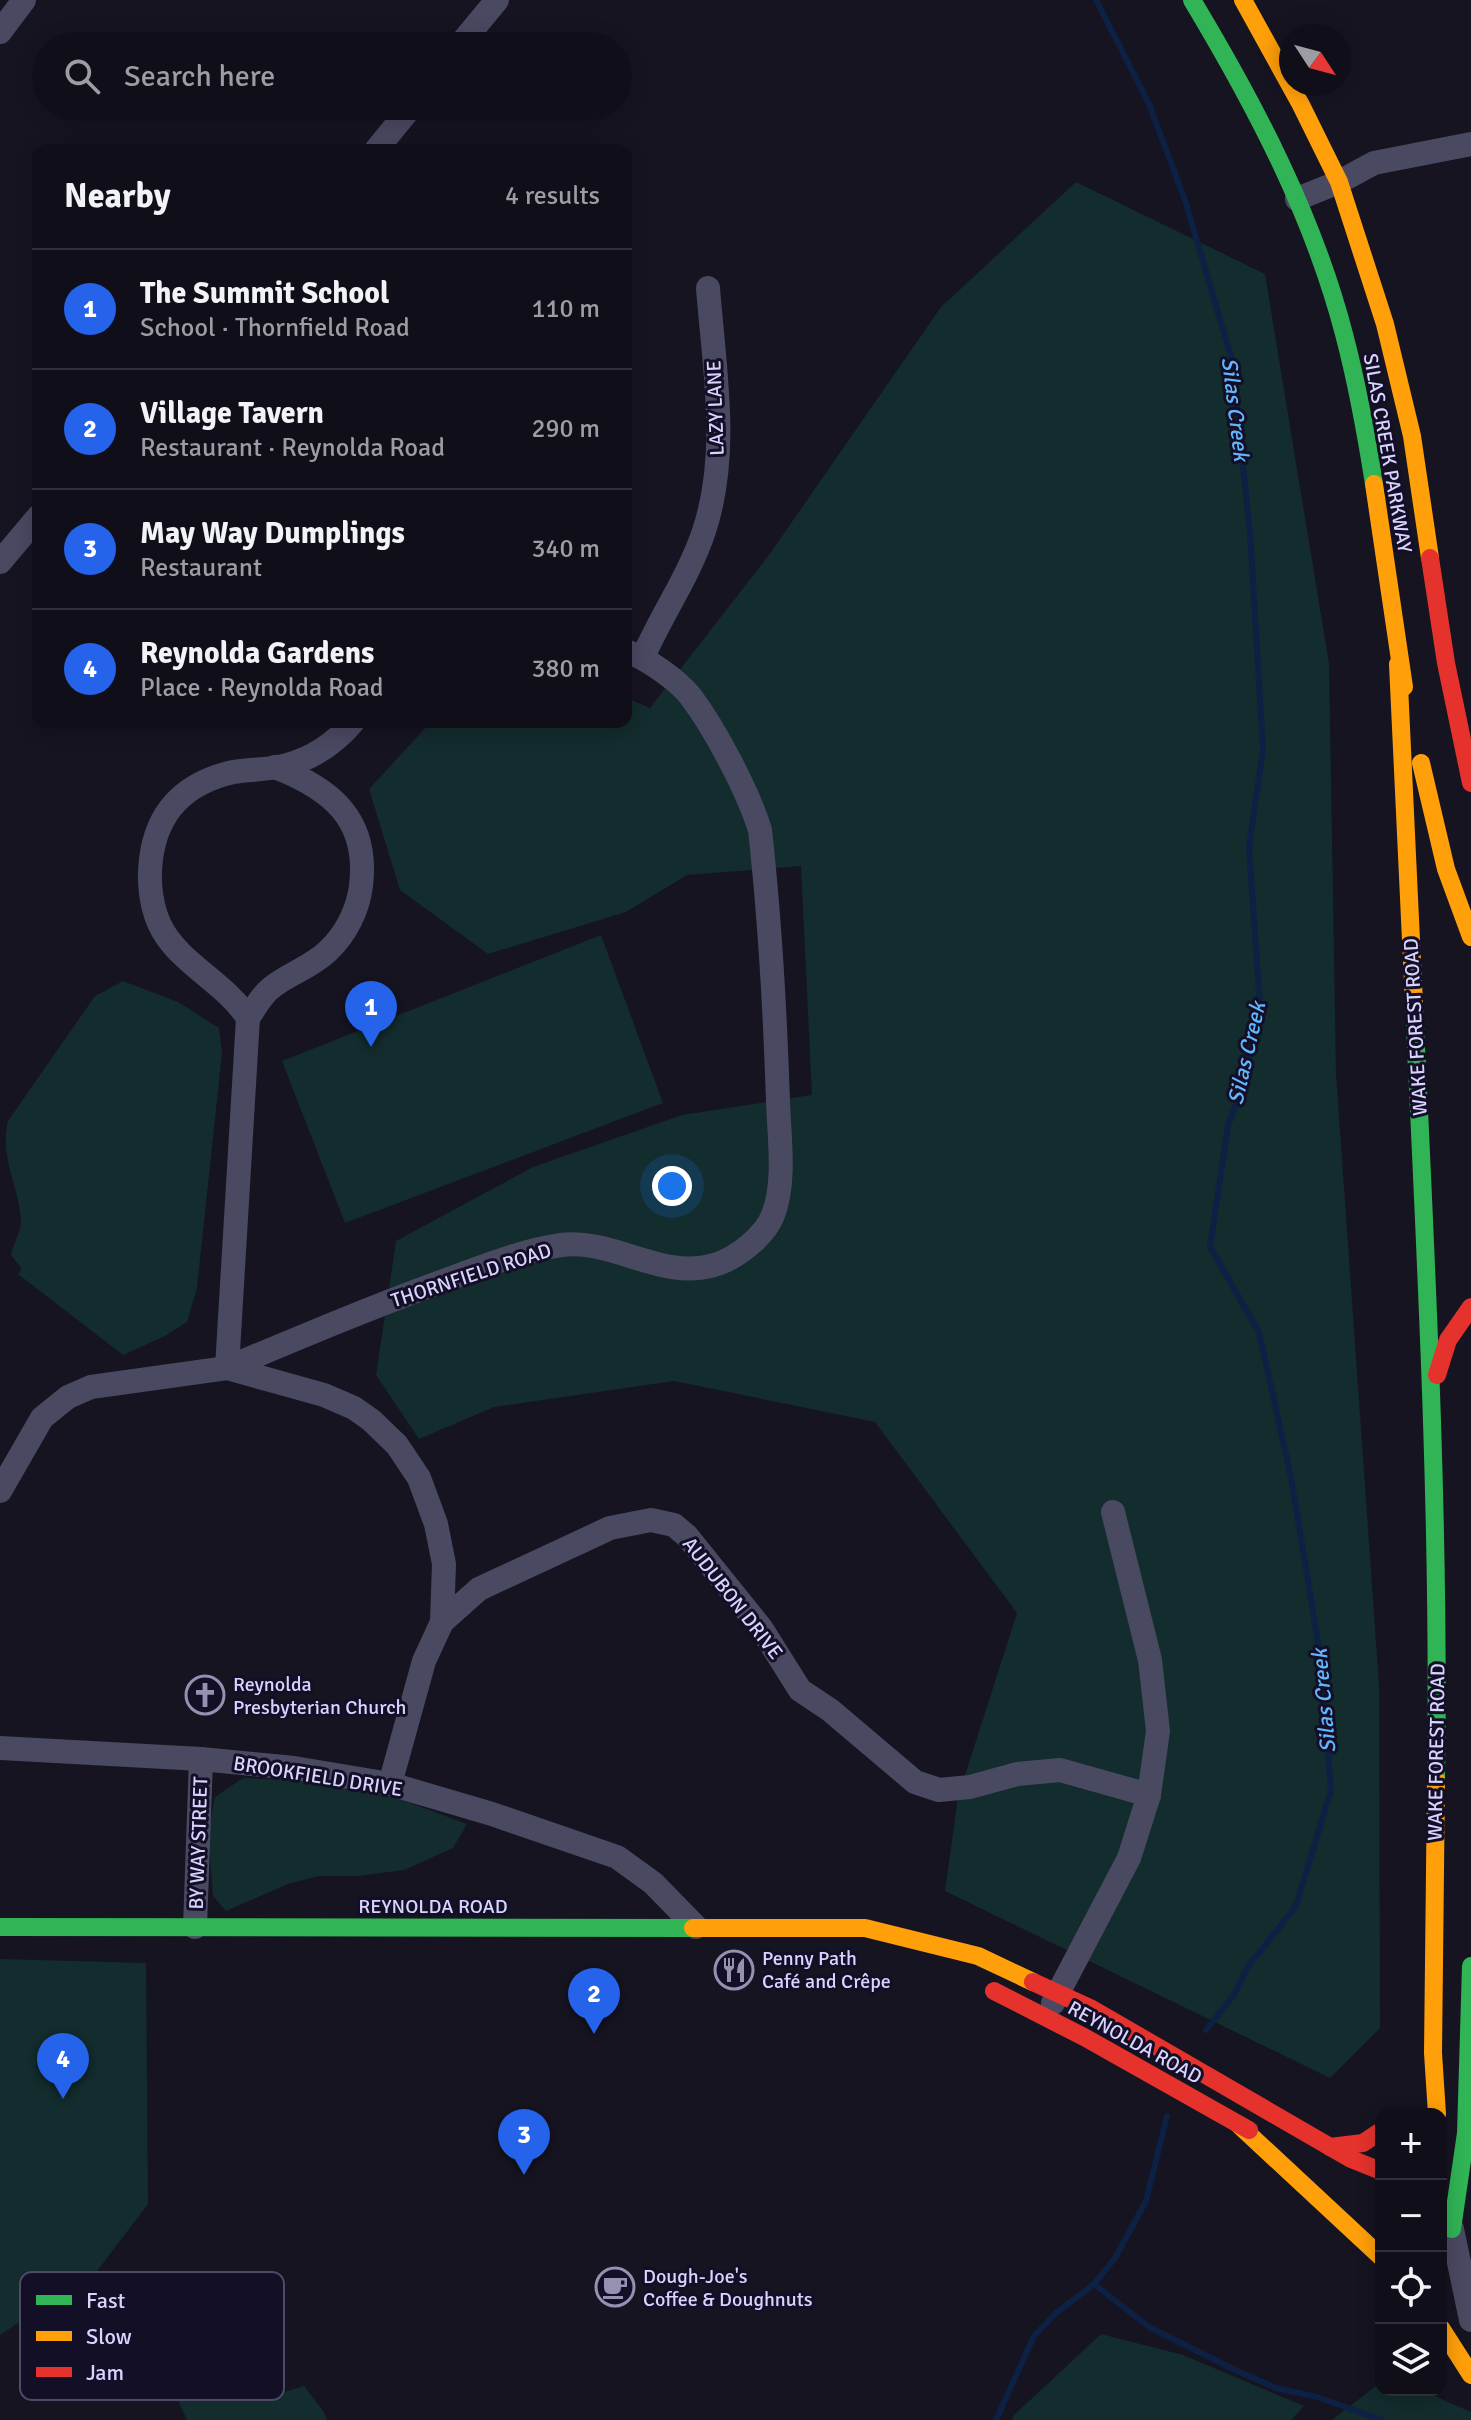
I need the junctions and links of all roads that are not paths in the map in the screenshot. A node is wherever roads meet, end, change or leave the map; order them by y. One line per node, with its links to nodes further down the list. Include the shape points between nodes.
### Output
1 (24, 0): 5 (street)
2 (497, 0): 6 (street)
3 (1192, 0): 11 (main road, SILAS CREEK PARKWAY, via 1250,100)
4 (1243, 0): 10 (main road, SILAS CREEK PARKWAY)
5 (0, 32)
6 (471, 32)
7 (401, 120): 8 (street)
8 (381, 144)
9 (1471, 144): 10 (street, via 1374,163)
10 (1339, 182): 11 (street); 19 (main road, SILAS CREEK PARKWAY, via 1385,324 1412,436 1446,663)
11 (1297, 199): 16 (main road, SILAS CREEK PARKWAY, via 1355,379)
12 (708, 288): 15 (street, LAZY LANE, via 719,438 714,491 683,584)
13 (32, 524): 14 (street)
14 (0, 562)
15 (635, 654): 23 (street, THORNFIELD ROAD, via 690,695 731,764 760,830 776,1016 780,1143 771,1219 731,1257 706,1267 670,1267 575,1244 497,1262)
16 (1398, 664): 20 (main road, SILAS CREEK PARKWAY, via 1446,869); 24 (main road, WAKE FOREST ROAD)
17 (347, 728): 18 (street, via 311,756)
18 (275, 767): 21 (street, via 313,783 343,810 359,840 362,873 343,933 308,967 272,987); 21 (street, via 231,773 188,790 160,823 150,865 151,895 163,930)
19 (1471, 783)
20 (1471, 937)
21 (248, 1018): 23 (street)
22 (1471, 1307): 24 (main road, WAKE FOREST ROAD, via 1448,1340)
23 (227, 1368): 25 (street, via 91,1387 68,1397 42,1418); 27 (street, via 343,1403 397,1445 419,1478 442,1546)
24 (1432, 1390): 41 (main road, WAKE FOREST ROAD, via 1438,1661)
25 (0, 1491)
26 (1113, 1512): 31 (street, via 1150,1660 1158,1731)
27 (442, 1622): 30 (street, via 424,1661); 31 (street, AUDUBON DRIVE, via 479,1589 610,1528 651,1520 674,1525 761,1628 800,1690 915,1782 939,1790 1060,1770)
28 (0, 1748): 29 (street, BROOKFIELD DRIVE)
29 (201, 1759): 30 (street, BROOKFIELD DRIVE); 33 (street, BY WAY STREET)
30 (390, 1784): 34 (street, BROOKFIELD DRIVE, via 617,1857 653,1883)
31 (1149, 1795): 39 (street, via 1129,1858)
32 (0, 1927): 33 (main road, REYNOLDA ROAD)
33 (195, 1927): 34 (main road, REYNOLDA ROAD)
34 (696, 1927): 35 (main road, REYNOLDA ROAD)
35 (865, 1928): 37 (main road, REYNOLDA ROAD); 39 (main road, REYNOLDA ROAD, via 978,1956)
36 (1471, 1966): 42 (main road)
37 (951, 1969)
38 (978, 1982): 40 (main road, REYNOLDA ROAD)
39 (1059, 1994): 40 (street); 47 (main road, REYNOLDA ROAD)
40 (1045, 2017): 45 (main road, REYNOLDA ROAD)
41 (1433, 2053): 43 (main road); 44 (main road, WAKE FOREST ROAD)
42 (1470, 2066): 51 (main road)
43 (1421, 2093)
44 (1437, 2108)
45 (1239, 2125): 48 (main road, REYNOLDA ROAD); 54 (main road)
46 (1375, 2135): 47 (main road, via 1363,2143)
47 (1330, 2147): 49 (main road, REYNOLDA ROAD)
48 (1306, 2161)
49 (1375, 2168)
50 (1447, 2185): 51 (main road)
51 (1467, 2192): 53 (main road)
52 (1447, 2201): 53 (main road)
53 (1455, 2229): 55 (street)
54 (1376, 2252)
55 (1471, 2320)
56 (1447, 2337): 57 (main road)
57 (1471, 2375)

